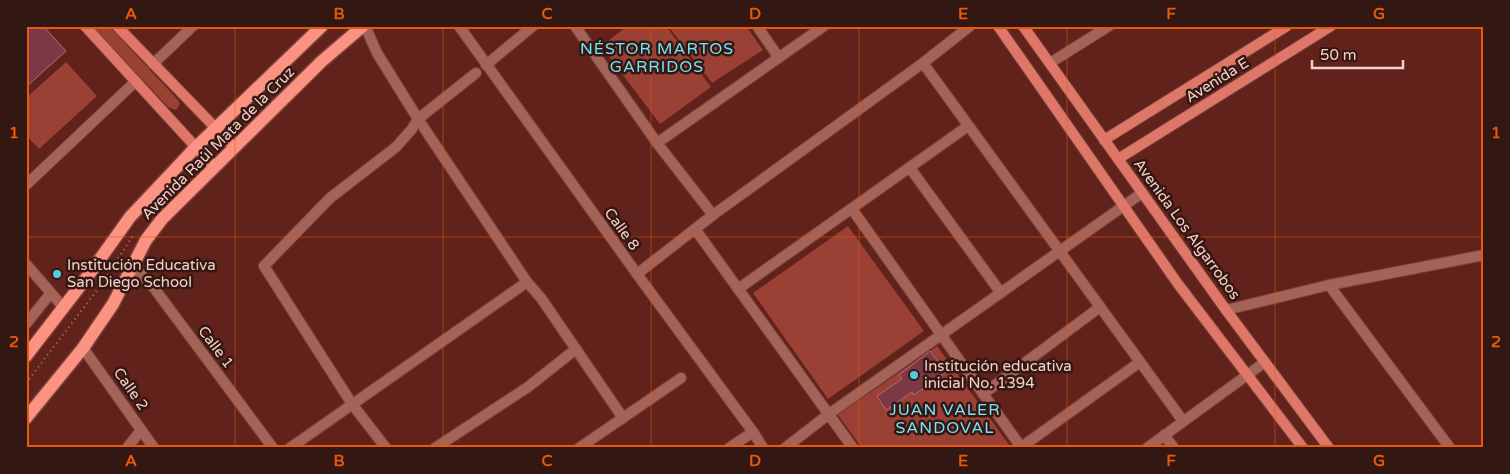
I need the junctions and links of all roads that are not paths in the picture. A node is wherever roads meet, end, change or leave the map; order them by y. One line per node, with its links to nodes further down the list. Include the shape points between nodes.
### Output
1 (85, 26): 23 (street)
2 (117, 26): 20 (street)
3 (193, 26): 20 (street)
4 (322, 26): 26 (main road, Avenida Raúl Mata de la Cruz)
5 (364, 26): 24 (street); 29 (main road, Avenida Raúl Mata de la Cruz, via 322,61)
6 (459, 26): 21 (street, Calle 8)
7 (533, 26): 21 (street)
8 (575, 26): 28 (street)
9 (757, 26): 17 (street)
10 (824, 26): 17 (street)
11 (970, 26): 18 (street)
12 (998, 26): 36 (street)
13 (1023, 26): 19 (street, Avenida Los Algarrobos)
14 (1109, 26): 19 (street)
15 (1287, 26): 27 (street, Avenida E)
16 (1331, 26): 31 (street, Avenida E)
17 (779, 58): 28 (street)
18 (923, 63): 25 (street); 38 (street)
19 (1050, 63): 27 (street, Avenida Los Algarrobos)
20 (153, 64): 26 (street)
21 (486, 64): 44 (street, Calle 8)
22 (476, 72): 24 (street)
23 (136, 81): 30 (street); 34 (street)
24 (418, 119): 45 (street); 63 (street, via 396,146 330,198 264,266)
25 (968, 126): 33 (street); 40 (street)
26 (216, 128): 29 (street); 30 (main road, Avenida Raúl Mata de la Cruz)
27 (1104, 140): 31 (street, Avenida Los Algarrobos)
28 (657, 143): 38 (street)
29 (234, 147): 32 (main road, Avenida Raúl Mata de la Cruz)
30 (195, 148): 32 (street); 51 (main road, Avenida Raúl Mata de la Cruz, via 130,217)
31 (1118, 160): 35 (street, Avenida Los Algarrobos)
32 (214, 167): 43 (main road, Avenida Raúl Mata de la Cruz, via 162,219 146,240)
33 (910, 168): 37 (street); 48 (street)
34 (28, 180)
35 (1142, 193): 36 (street); 52 (street, Avenida Los Algarrobos)
36 (1123, 205): 40 (street); 60 (street)
37 (852, 209): 47 (street); 54 (street)
38 (713, 215): 39 (street)
39 (694, 229): 44 (street); 47 (street)
40 (1059, 251): 48 (street); 50 (street)
41 (1484, 255): 46 (street)
42 (26, 264): 49 (street)
43 (133, 266): 55 (main road, Avenida Raúl Mata de la Cruz, via 113,304); 74 (street, Calle 1, via 154,288)
44 (636, 274): 69 (street, Calle 8)
45 (527, 282): 56 (street); 63 (street)
46 (1329, 285): 52 (street); 87 (street)
47 (738, 289): 64 (street)
48 (1001, 293): 54 (street)
49 (50, 294): 51 (street); 53 (street)
50 (1100, 307): 58 (street); 62 (street)
51 (64, 308): 57 (main road, Avenida Raúl Mata de la Cruz)
52 (1226, 310): 59 (street, Avenida Los Algarrobos)
53 (26, 324)
54 (940, 335): 62 (street); 64 (street)
55 (83, 348): 65 (main road, Avenida Raúl Mata de la Cruz); 68 (street, Calle 2)
56 (576, 349): 66 (street); 77 (street, via 528,387)
57 (26, 356)
58 (1140, 362): 67 (street); 71 (street)
59 (1265, 362): 60 (street); 86 (street, Avenida Los Algarrobos)
60 (1247, 374): 67 (street); 85 (street)
61 (681, 378): 66 (street)
62 (982, 394): 71 (street)
63 (352, 404): 75 (street); 76 (street)
64 (829, 414): 81 (street); 82 (street)
65 (26, 418)
66 (623, 418): 78 (street)
67 (1184, 421): 70 (street)
68 (141, 430): 72 (street); 73 (street, Calle 2)
69 (753, 432): 79 (street); 80 (street, Calle 8)
70 (1164, 435): 83 (street); 84 (street)
71 (1021, 447)
72 (127, 448)
73 (154, 448)
74 (273, 448)
75 (290, 448)
76 (386, 448)
77 (435, 448)
78 (579, 448)
79 (729, 448)
80 (763, 448)
81 (784, 448)
82 (853, 448)
83 (1147, 448)
84 (1174, 448)
85 (1303, 448)
86 (1329, 448)
87 (1450, 448)

